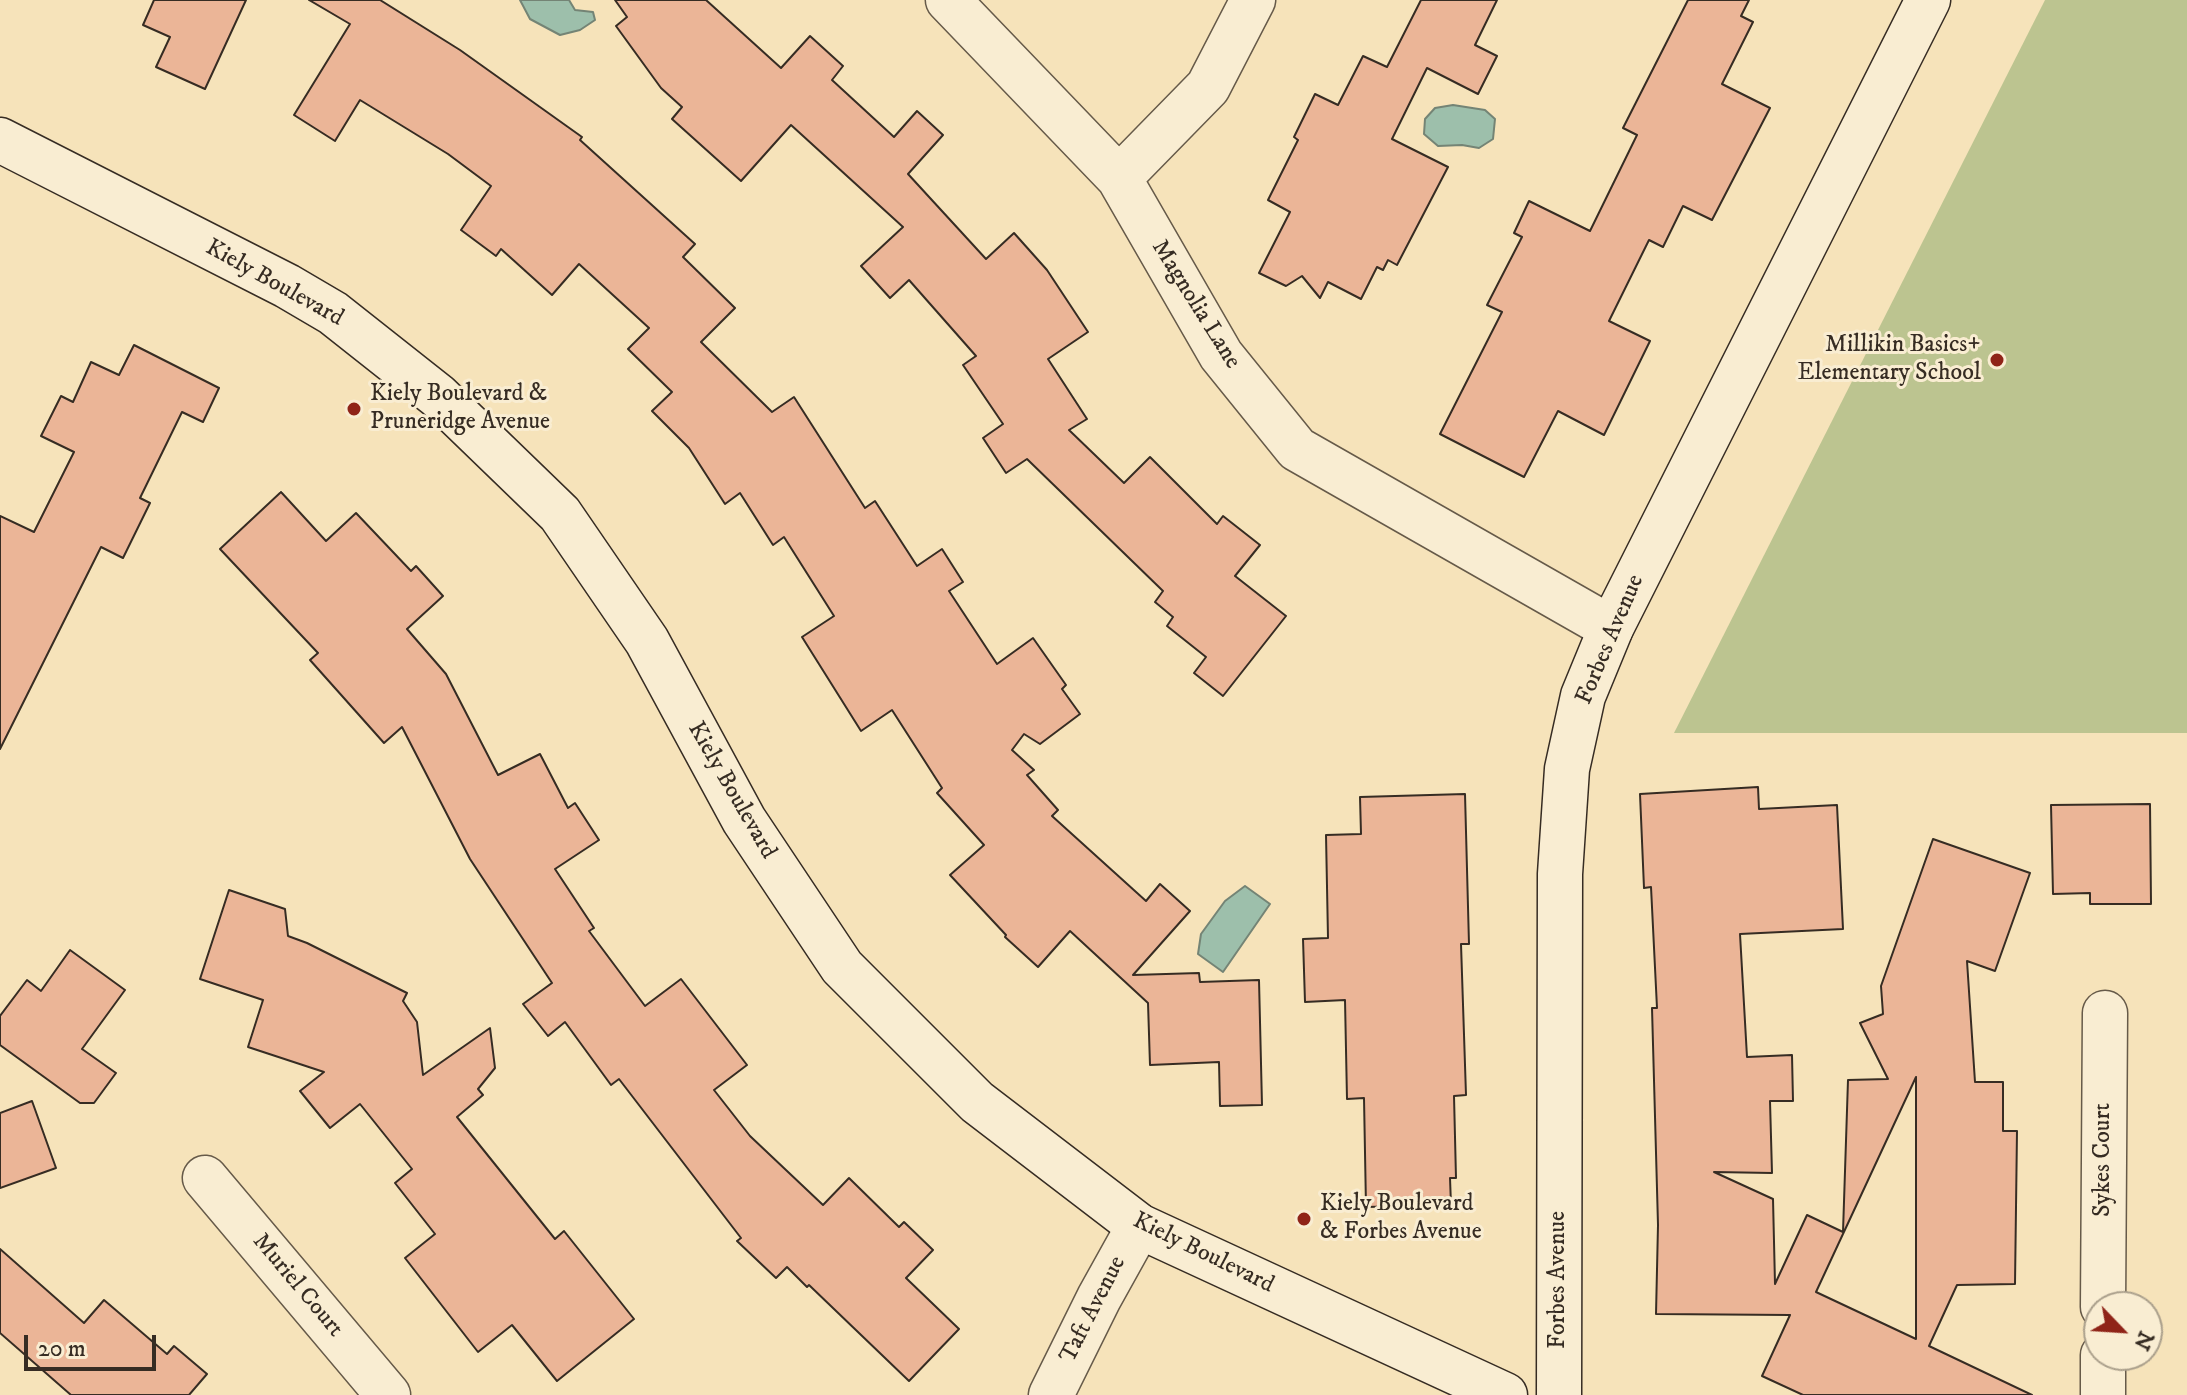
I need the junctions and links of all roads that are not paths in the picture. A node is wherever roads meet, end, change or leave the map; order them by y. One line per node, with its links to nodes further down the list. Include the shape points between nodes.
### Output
1 (948, 0): 5 (street, Magnolia Lane)
2 (1253, 0): 5 (street, via 1208,87)
3 (1928, 0): 6 (street, Forbes Avenue)
4 (0, 140): 9 (street, Kiely Boulevard, via 287,286 333,313 438,396 560,514 647,641 744,820 842,967 977,1102)
5 (1119, 178): 6 (street, Magnolia Lane, via 1221,355 1297,449)
6 (1611, 628): 15 (street, Forbes Avenue, via 1583,696 1567,769 1560,874)
7 (2105, 1013): 10 (street, Sykes Court)
8 (205, 1178): 12 (street, Muriel Court)
9 (1139, 1226): 13 (street, Taft Avenue); 14 (street, Kiely Boulevard)
10 (2103, 1291)
11 (2103, 1371): 16 (street)
12 (388, 1395)
13 (1051, 1395)
14 (1505, 1395)
15 (1559, 1395)
16 (2103, 1395)

